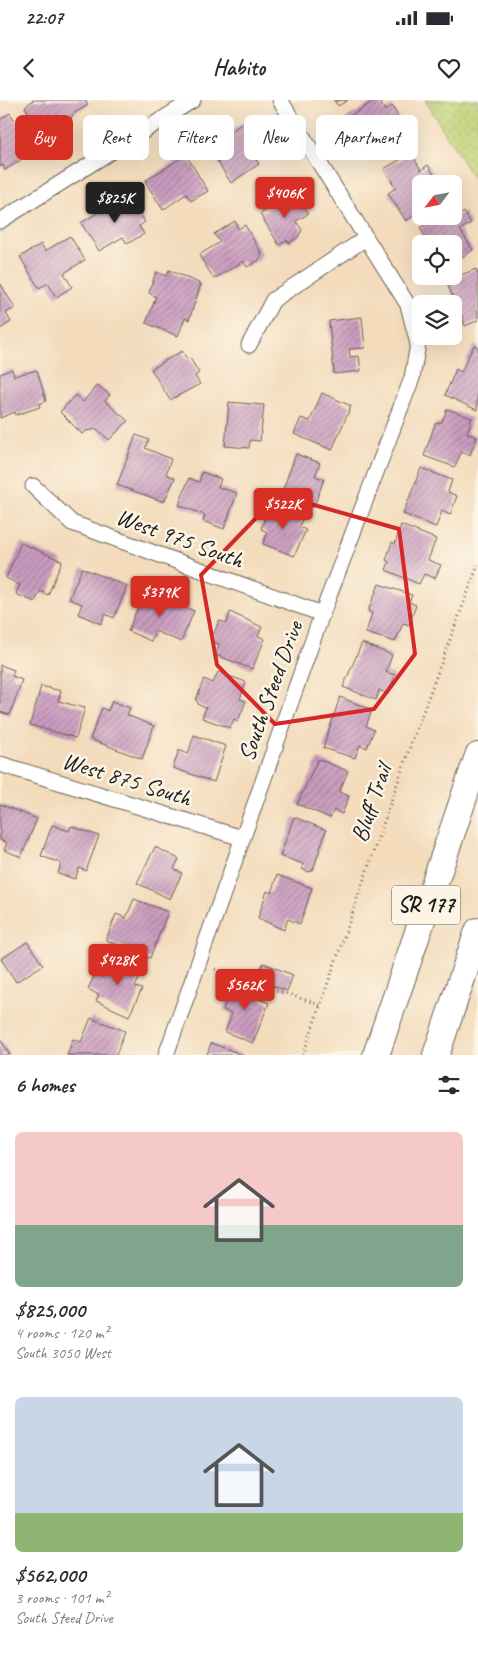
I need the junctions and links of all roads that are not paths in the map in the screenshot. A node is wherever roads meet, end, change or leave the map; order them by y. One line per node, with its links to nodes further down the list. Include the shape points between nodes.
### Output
1 (193, 100): 3 (street)
2 (280, 100): 4 (street)
3 (0, 221)
4 (366, 238): 5 (street, via 274,300); 7 (street, South Steed Drive, via 408,305 418,344 412,378)
5 (249, 345)
6 (33, 486): 7 (street, West 975 South, via 72,523)
7 (322, 614): 10 (street, South Steed Drive)
8 (478, 756): 13 (highway, SR 177)
9 (0, 764): 10 (street, West 875 South)
10 (242, 838): 12 (street, South Steed Drive)
11 (478, 932): 14 (highway, SR 177)
12 (166, 1055)
13 (376, 1055)
14 (436, 1055)

